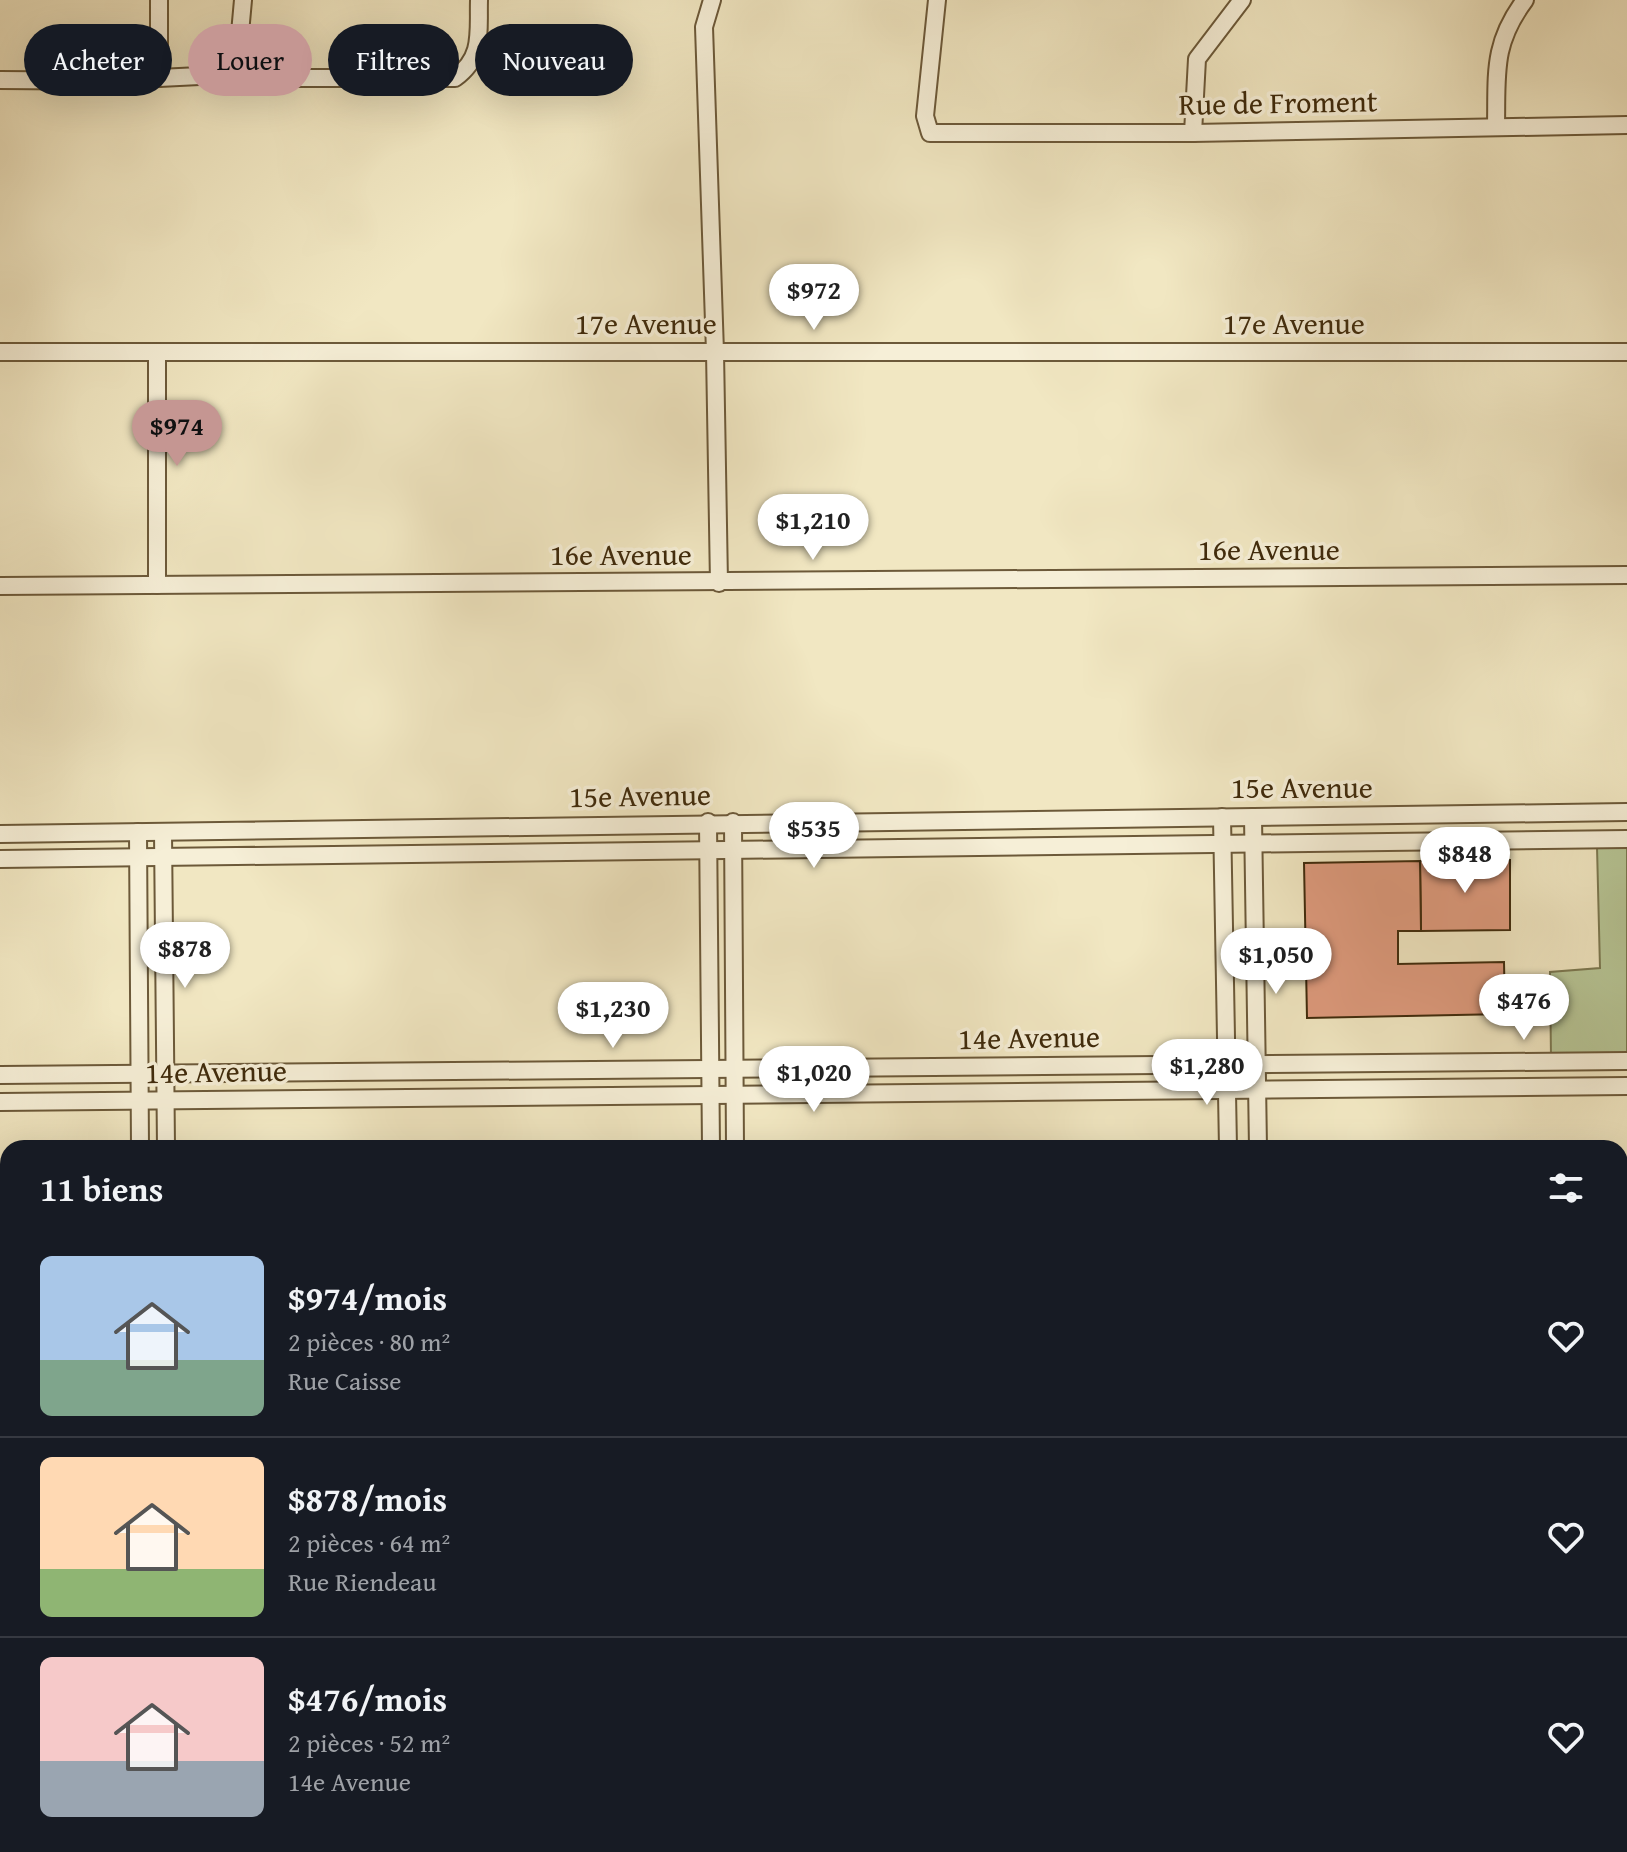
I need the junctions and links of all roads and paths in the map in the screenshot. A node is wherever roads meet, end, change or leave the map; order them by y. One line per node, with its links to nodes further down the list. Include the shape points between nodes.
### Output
1 (159, 0): 8 (street)
2 (243, 0): 9 (street)
3 (479, 0): 10 (street, via 477,55 455,78)
4 (712, 0): 18 (street, via 704,27)
5 (937, 0): 15 (street, Rue de Froment, via 925,116 930,133)
6 (1242, 0): 15 (street, via 1197,59)
7 (1525, 0): 14 (street, via 1509,22 1497,59)
8 (159, 24)
9 (241, 24)
10 (312, 78)
11 (0, 80): 12 (street)
12 (24, 80)
13 (1627, 125): 14 (street, Rue de Froment)
14 (1496, 126): 15 (street, Rue de Froment)
15 (1193, 133)
16 (0, 352): 17 (street, 17e Avenue)
17 (157, 352): 18 (street, 17e Avenue); 22 (street)
18 (715, 352): 19 (street, 17e Avenue); 21 (street)
19 (1627, 352)
20 (1627, 575): 21 (street, 16e Avenue)
21 (719, 583): 22 (street, 16e Avenue)
22 (157, 585): 23 (street, 16e Avenue)
23 (0, 586)
24 (1627, 812): 25 (street, 15e Avenue)
25 (1553, 813): 26 (street, 15e Avenue); 37 (street)
26 (1427, 816): 28 (street, 15e Avenue); 38 (street)
27 (1222, 817): 28 (street, 15e Avenue); 29 (street, 15e Avenue); 39 (street)
28 (1253, 817): 40 (street)
29 (986, 820): 31 (street, 15e Avenue); 41 (street)
30 (708, 822): 31 (street, 15e Avenue); 32 (street, 15e Avenue); 42 (street)
31 (733, 822): 43 (street)
32 (438, 827): 34 (street, 15e Avenue); 44 (street)
33 (138, 832): 34 (street, 15e Avenue); 35 (street, 15e Avenue); 45 (street)
34 (163, 832): 46 (street)
35 (0, 834)
36 (1627, 839): 37 (street, 15e Avenue)
37 (1555, 841): 38 (street, 15e Avenue)
38 (1426, 844): 40 (street, 15e Avenue)
39 (1223, 845): 40 (street, 15e Avenue); 41 (street, 15e Avenue); 49 (street)
40 (1253, 845): 50 (street)
41 (985, 848): 43 (street, 15e Avenue)
42 (708, 851): 43 (street, 15e Avenue); 44 (street, 15e Avenue); 51 (street)
43 (733, 851): 52 (street)
44 (439, 855): 46 (street, 15e Avenue)
45 (138, 857): 46 (street, 15e Avenue); 47 (street, 15e Avenue); 54 (street)
46 (163, 857): 55 (street)
47 (0, 859)
48 (1627, 1061): 50 (street, 14e Avenue)
49 (1227, 1064): 50 (street, 14e Avenue); 52 (street, 14e Avenue); 58 (street)
50 (1257, 1064): 59 (street)
51 (710, 1069): 52 (street, 14e Avenue); 53 (street, 14e Avenue); 60 (street)
52 (735, 1069): 61 (street)
53 (431, 1071): 55 (street, 14e Avenue); 62 (street)
54 (140, 1074): 55 (street, 14e Avenue); 56 (street, 14e Avenue); 64 (street)
55 (166, 1074): 63 (street)
56 (0, 1075)
57 (1627, 1086): 59 (street, 14e Avenue)
58 (1227, 1090): 59 (street, 14e Avenue); 61 (street, 14e Avenue); 70 (street)
59 (1257, 1090): 71 (street)
60 (710, 1095): 61 (street, 14e Avenue); 62 (street, 14e Avenue); 68 (street)
61 (735, 1095): 69 (street)
62 (432, 1098): 63 (street, 14e Avenue)
63 (166, 1100): 64 (street, 14e Avenue); 67 (street)
64 (140, 1101): 65 (street, 14e Avenue); 66 (street)
65 (0, 1102)
66 (140, 1140)
67 (166, 1140)
68 (711, 1140)
69 (735, 1140)
70 (1228, 1140)
71 (1258, 1140)

